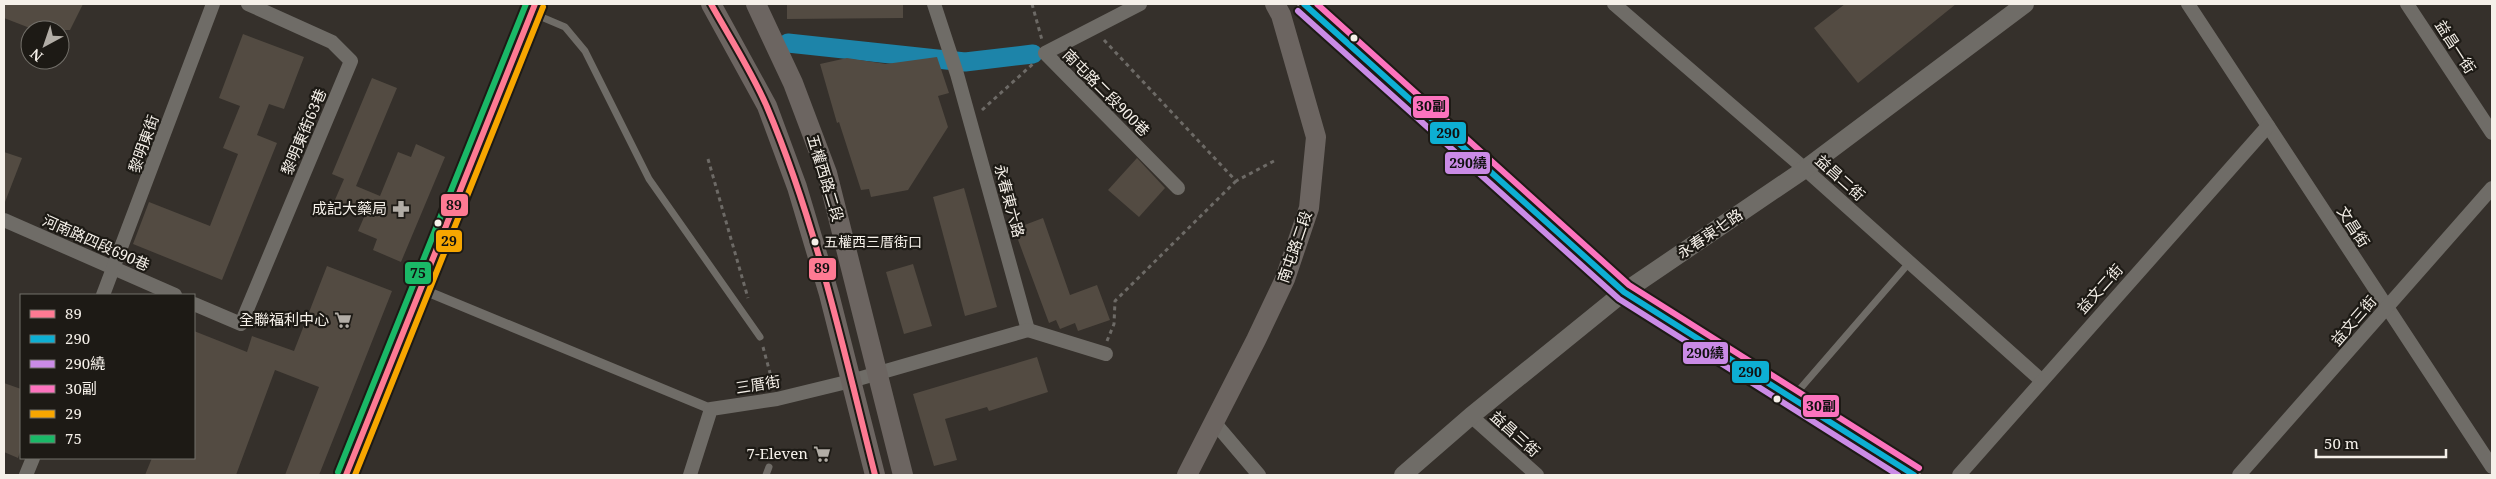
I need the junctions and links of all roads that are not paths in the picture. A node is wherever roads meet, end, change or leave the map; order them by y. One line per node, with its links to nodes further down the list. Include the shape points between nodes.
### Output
1 (213, 4): 21 (street, 黎明東街)
2 (248, 4): 26 (street, 黎明東街63巷, via 332,42 350,61 241,324)
3 (711, 4): 33 (main road, 五權西路二段, via 767,106 797,187)
4 (756, 4): 31 (main road, 五權西路二段, via 793,83 827,173)
5 (934, 4): 28 (street, 永春東六路)
6 (1140, 4): 17 (street, 南屯路二段900巷, via 1043,47)
7 (1275, 4): 37 (main road, 南屯路二段, via 1316,137 1309,208 1285,279)
8 (1304, 4): 23 (street)
9 (1614, 4): 16 (street, 益昌二街)
10 (2025, 4): 16 (street, 永春東七路)
11 (2188, 4): 14 (street, 文昌街)
12 (2407, 4): 15 (street, 益昌一街)
13 (533, 8): 22 (main road); 29 (lane, via 565,27 585,51 649,179)
14 (2268, 126): 27 (street, 文昌街); 32 (street, 益文二街)
15 (2492, 133)
16 (1805, 169): 20 (street, 益昌二街); 23 (street, 永春東七路)
17 (1178, 188)
18 (2492, 188): 27 (street, 益文三街)
19 (4, 220): 21 (street, 河南路四段690巷)
20 (1909, 262): 32 (street, 益昌二街); 34 (lane)
21 (115, 269): 24 (street, 黎明東街); 25 (street, 河南路四段690巷)
22 (421, 289): 35 (street); 42 (main road)
23 (1624, 292): 34 (street); 36 (street, 永春東七路)
24 (103, 294)
25 (173, 294)
26 (195, 304)
27 (2387, 308): 40 (street, 文昌街); 53 (street, 益文三街)
28 (1028, 330): 30 (street); 31 (street, 三厝街)
29 (760, 337)
30 (1104, 354)
31 (877, 374): 33 (street, 三厝街); 46 (main road, 五權西路二段)
32 (2041, 380): 52 (street, 益文二街)
33 (851, 381): 35 (street, 三厝街, via 777,399); 45 (main road, 五權西路二段)
34 (1793, 397): 51 (street)
35 (711, 409): 43 (street)
36 (1471, 416): 49 (street, 永春東七路); 50 (street, 益昌三街)
37 (1214, 422): 47 (main road, 南屯路二段); 48 (street)
38 (33, 459): 41 (street)
39 (769, 467): 44 (lane)
40 (2492, 467)
41 (26, 475)
42 (346, 475)
43 (690, 475)
44 (766, 475)
45 (874, 475)
46 (902, 475)
47 (1187, 475)
48 (1259, 475)
49 (1404, 475)
50 (1537, 475)
51 (1914, 475)
52 (1959, 475)
53 (2239, 475)

